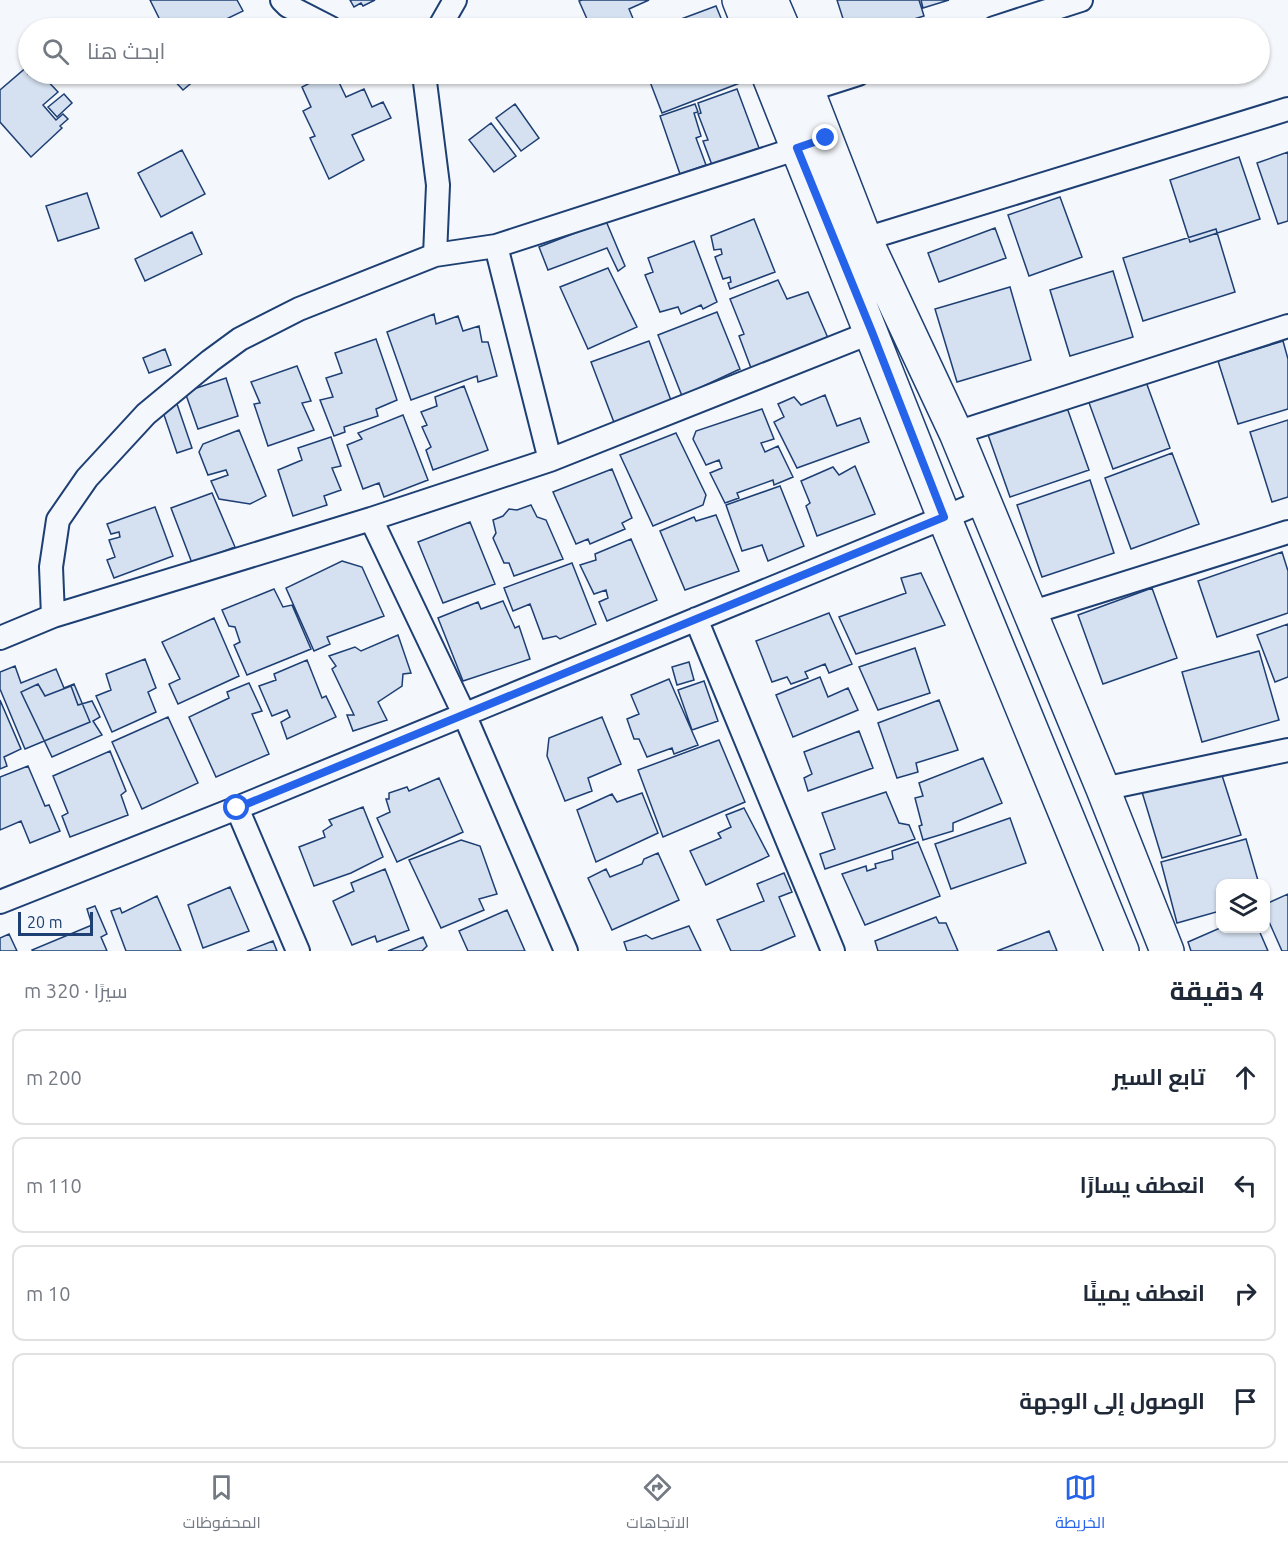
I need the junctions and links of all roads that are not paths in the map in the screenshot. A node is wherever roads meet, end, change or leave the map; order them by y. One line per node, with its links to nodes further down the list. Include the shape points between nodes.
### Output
1 (282, 0): 5 (street)
2 (739, 0): 6 (main road)
3 (771, 0): 7 (main road)
4 (1081, 0): 8 (street)
5 (311, 18)
6 (746, 18)
7 (779, 18)
8 (1025, 18)
9 (425, 84): 16 (street, via 438,185)
10 (774, 84): 13 (main road)
11 (804, 84): 13 (main road)
12 (1288, 108): 14 (street)
13 (812, 143): 14 (main road); 15 (street); 18 (main road)
14 (865, 239): 19 (main road)
15 (496, 246): 16 (street); 20 (street)
16 (435, 255): 26 (street, via 298,309 240,339 146,414 87,478 58,520 51,567)
17 (1288, 326): 19 (street)
18 (872, 332): 20 (street); 22 (main road)
19 (956, 433): 21 (main road)
20 (550, 460): 23 (street)
21 (984, 501): 22 (street); 25 (main road)
22 (944, 517): 27 (street); 37 (main road)
23 (371, 519): 26 (street); 29 (street)
24 (1288, 532): 25 (street)
25 (1030, 613): 31 (main road)
26 (53, 616): 28 (street)
27 (696, 619): 29 (street); 36 (street)
28 (0, 638)
29 (464, 714): 32 (street); 35 (street)
30 (1288, 750): 31 (street)
31 (1103, 789): 38 (main road)
32 (237, 808): 33 (street); 34 (street)
33 (0, 902)
34 (298, 951)
35 (566, 951)
36 (833, 951)
37 (1122, 951)
38 (1167, 951)

